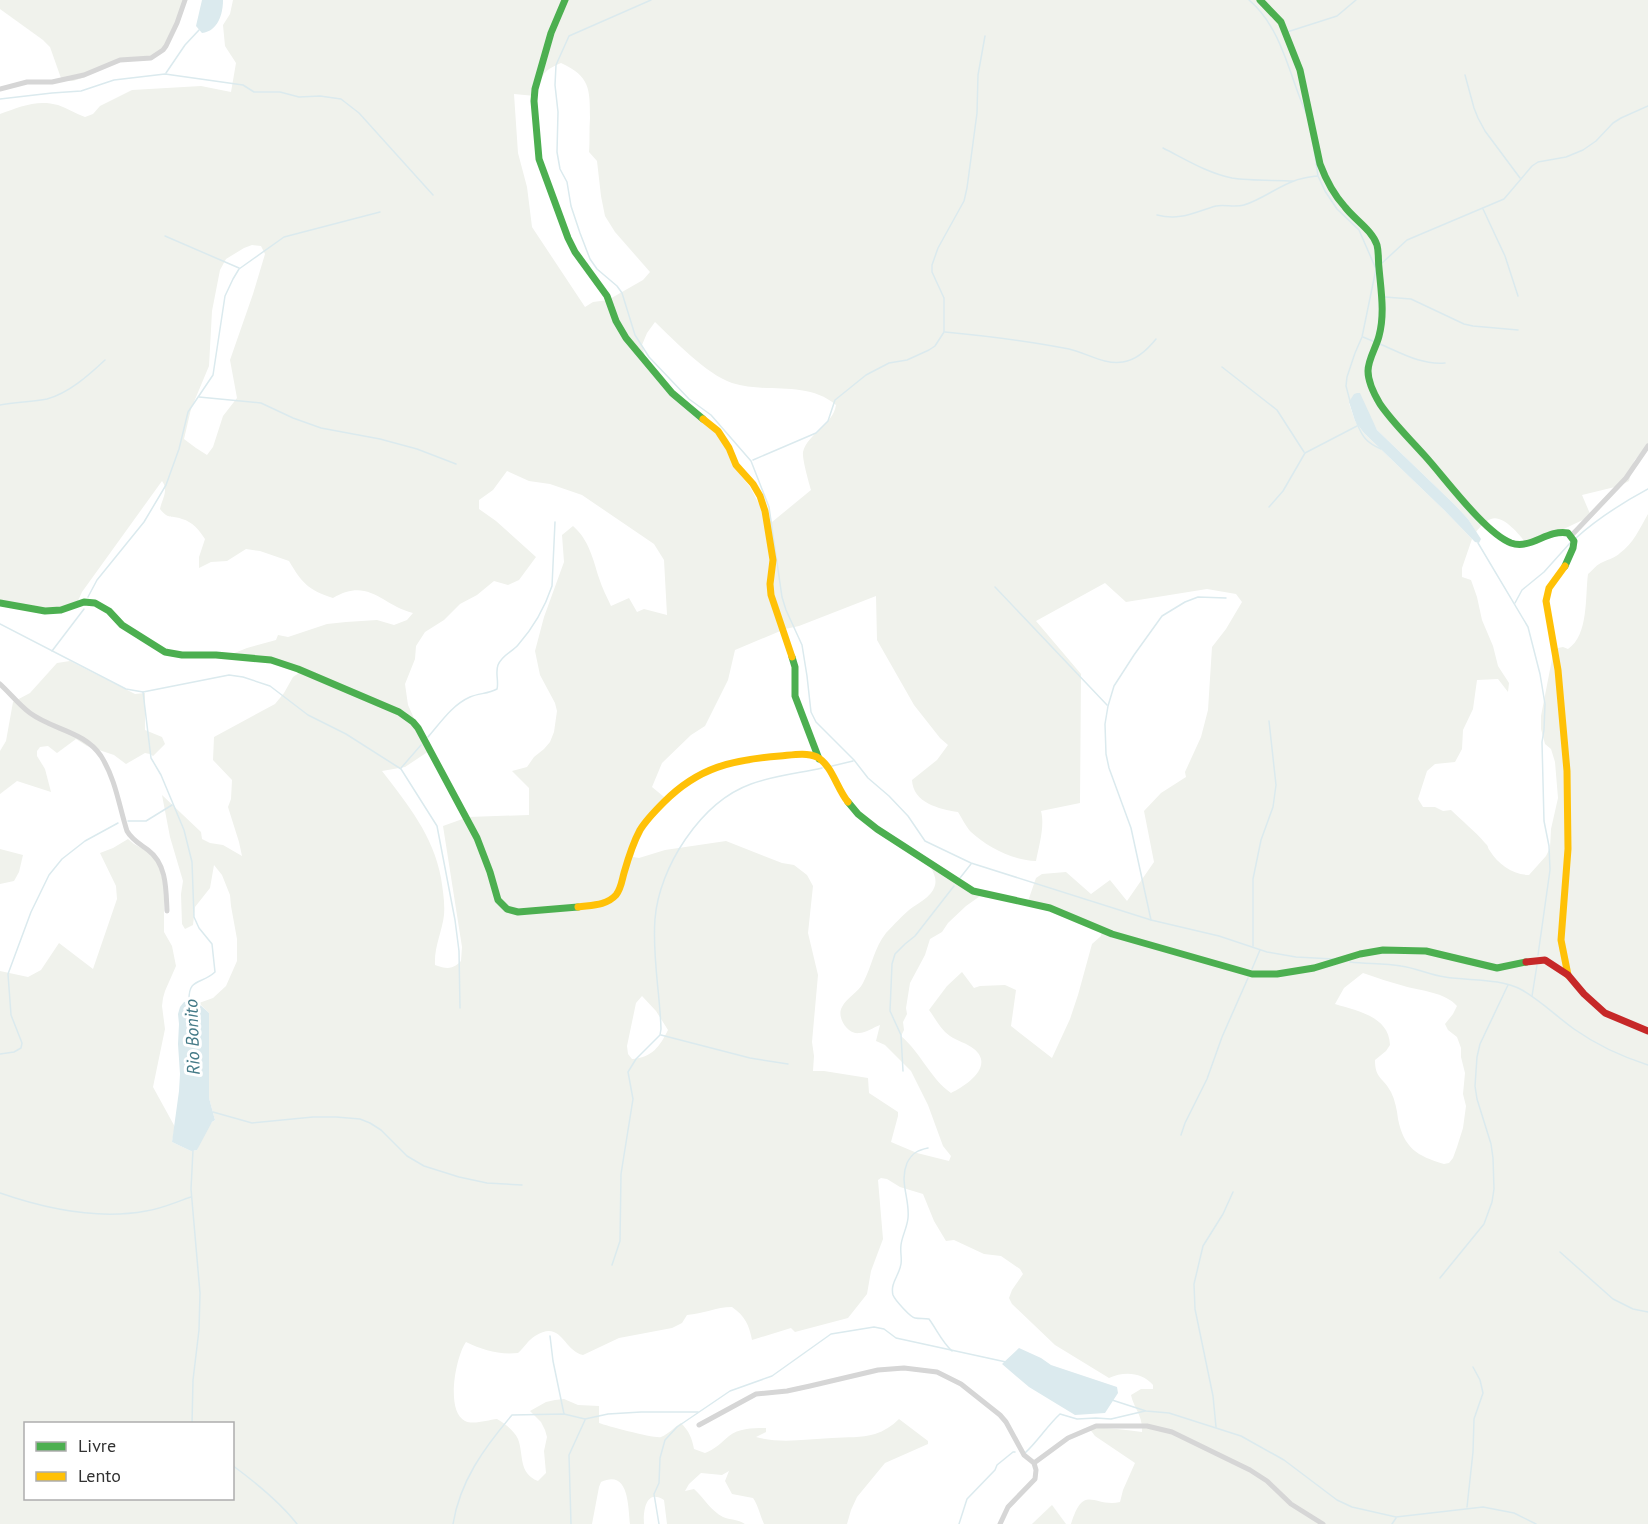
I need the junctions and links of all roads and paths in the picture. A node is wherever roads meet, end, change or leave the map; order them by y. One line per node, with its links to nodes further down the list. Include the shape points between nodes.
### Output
1 (185, 0): 4 (street, via 166,46 151,58 120,60 84,75 52,82 27,82)
2 (565, 0): 9 (street, via 535,89 537,146 547,183 575,252 601,287 626,338 672,393 718,431 736,465 760,496 773,554 771,595 795,667 795,696)
3 (1260, 0): 6 (street, via 1281,22 1300,70 1326,179 1377,247 1383,316 1367,374 1377,399 1447,483 1510,544 1521,546 1560,531)
4 (0, 90)
5 (1648, 446): 6 (street, via 1626,478)
6 (1571, 536): 11 (street, via 1571,555 1549,588 1546,601 1558,670 1567,771 1568,849 1561,940)
7 (0, 603): 9 (street, via 45,611 95,603 165,652 271,660 399,712 418,728 477,838 498,900 512,911 596,905 615,896 640,830 679,787 700,774 754,758 800,753)
8 (0, 684): 10 (street, via 29,712 81,738 101,756 116,786 127,831 153,854 163,872)
9 (819, 759): 11 (street, via 858,814 963,886 1050,908 1112,934 1252,974 1277,975 1383,950 1425,951 1497,968 1545,960)
10 (167, 911)
11 (1568, 975): 12 (street, via 1605,1012)
12 (1648, 1031)
13 (699, 1425): 14 (street, via 756,1394 904,1368 937,1372 970,1390 1004,1419 1024,1455)
14 (1034, 1463): 15 (street, via 1035,1479 1008,1507); 16 (street, via 1068,1438 1096,1426 1147,1426 1172,1432 1250,1470)
15 (1000, 1524)
16 (1323, 1524)

